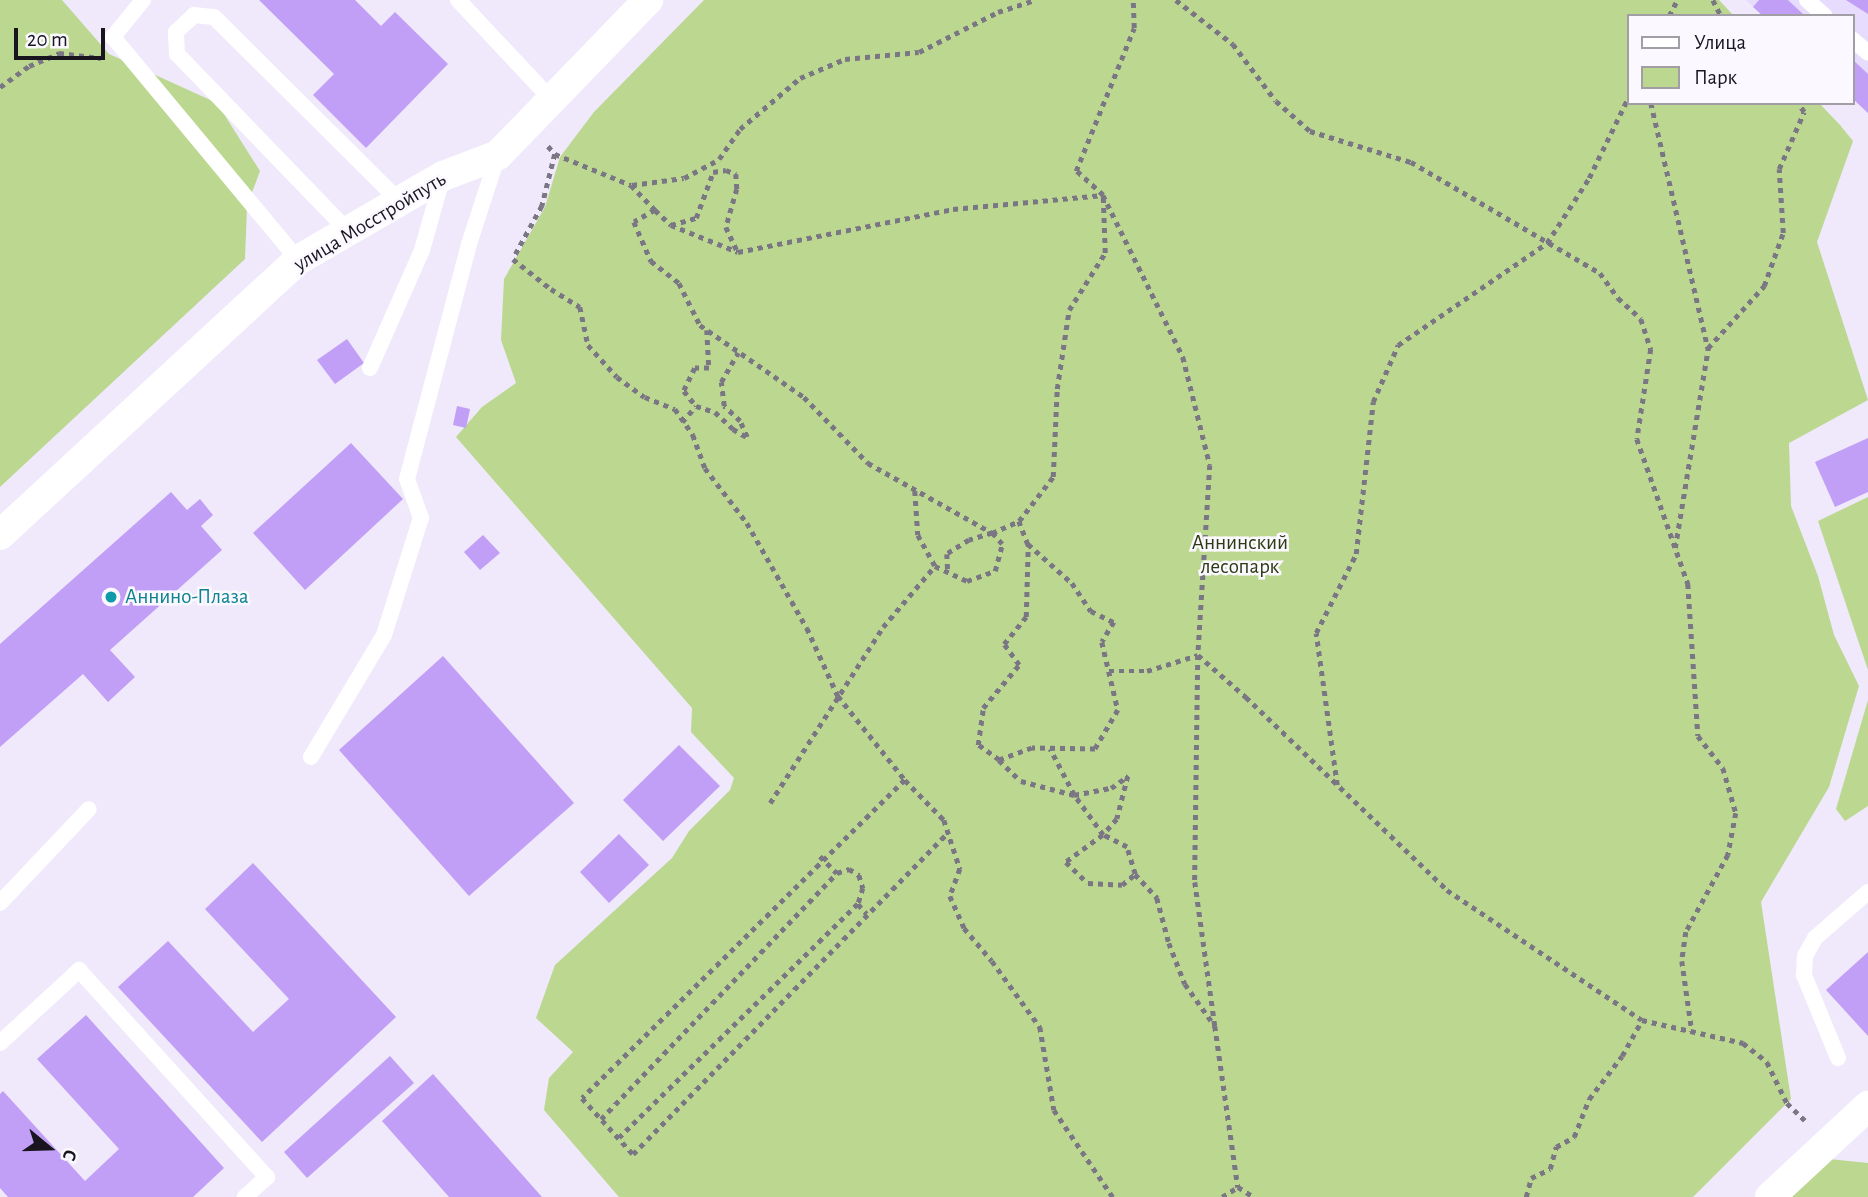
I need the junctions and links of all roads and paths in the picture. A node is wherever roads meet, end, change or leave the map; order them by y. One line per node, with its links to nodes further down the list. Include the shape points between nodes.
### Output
1 (144, 0): 11 (lane, via 113,37)
2 (458, 0): 13 (lane)
3 (648, 0): 13 (street, улица Мосстройпуть)
4 (1035, 0): 21 (path, via 998,12 919,52 845,60 800,78 740,130 719,159 684,178)
5 (1133, 0): 22 (path, via 1134,27 1076,171)
6 (1176, 0): 27 (path, via 1233,44 1276,101 1310,131 1411,162)
7 (1807, 0): 8 (lane)
8 (1823, 14)
9 (1854, 41): 10 (lane)
10 (1868, 53)
11 (135, 66): 12 (path, via 59,53 29,66); 29 (lane)
12 (0, 87)
13 (552, 100): 19 (street, улица Мосстройпуть)
14 (1626, 102): 27 (path, via 1588,177)
15 (1651, 105): 31 (path)
16 (1799, 105): 31 (path, via 1804,112 1779,169 1783,233 1764,286)
17 (540, 138): 18 (path)
18 (555, 154): 21 (path); 35 (path, via 542,206 513,258 580,307 588,345 617,377 645,397 675,409)
19 (498, 156): 20 (street, улица Мосстройпуть); 48 (lane, via 469,244 407,479 421,518 417,531 384,635)
20 (443, 176): 23 (street, улица Мосстройпуть); 33 (lane, via 422,250)
21 (631, 185): 24 (path)
22 (1103, 195): 28 (path, via 953,209); 37 (path, via 1105,253 1069,310 1057,389 1053,477); 44 (path, via 1183,358 1210,465)
23 (400, 202): 26 (street, улица Мосстройпуть); 26 (lane, via 214,17 194,15 176,32 177,54)
24 (655, 210): 25 (path); 30 (path, via 634,222 651,261 679,284)
25 (671, 225): 28 (path); 28 (path, via 696,218 713,172 736,174 737,189 726,228)
26 (348, 232): 29 (street, улица Мосстройпуть)
27 (1547, 243): 41 (path, via 1600,273 1641,319 1651,349 1637,439); 51 (path, via 1398,345 1373,402 1356,554 1317,633)
28 (738, 252)
29 (298, 260): 39 (street, улица Мосстройпуть)
30 (707, 330): 32 (path); 34 (path, via 709,368 695,368 684,391)
31 (1708, 348): 41 (path)
32 (738, 352): 34 (path, via 721,382 724,406 740,421 747,436 715,412); 36 (path, via 804,397 868,463)
33 (370, 368)
34 (696, 406): 35 (path)
35 (682, 422): 46 (path, via 693,435 705,468 747,523 800,616)
36 (915, 491): 38 (path); 42 (path, via 918,535)
37 (1019, 521): 38 (path); 40 (path)
38 (992, 533): 43 (path, via 947,554); 43 (path, via 1002,544 995,571 967,581)
39 (0, 535)
40 (1028, 544): 45 (path, via 1072,583 1091,611 1114,622 1102,642); 49 (path, via 1026,617 1004,644 1019,664 982,708 978,745)
41 (1675, 549): 66 (path, via 1688,584 1698,736 1723,768 1736,813 1728,855 1686,932 1682,961)
42 (935, 566): 43 (path); 46 (path, via 883,627)
43 (947, 571)
44 (1198, 655): 45 (path, via 1147,671); 51 (path); 65 (path, via 1195,882)
45 (1109, 671): 47 (path, via 1118,710 1095,749)
46 (838, 696): 50 (path); 53 (path)
47 (1050, 749): 49 (path, via 1032,748); 52 (path)
48 (311, 757)
49 (999, 760): 52 (path, via 1021,781)
50 (905, 780): 55 (path, via 944,820); 57 (path)
51 (1337, 785): 64 (path, via 1447,890)
52 (1073, 795): 56 (path); 56 (path, via 1111,788 1128,776 1117,819)
53 (770, 803)
54 (89, 809): 61 (lane)
55 (948, 832): 63 (path); 75 (path, via 960,869 950,896 964,929 1040,1027 1054,1110)
56 (1102, 835): 59 (path, via 1127,847); 59 (path, via 1066,862 1088,883 1122,885)
57 (822, 858): 58 (path); 70 (path, via 582,1097)
58 (837, 873): 62 (path, via 849,869 859,876 863,888); 70 (path)
59 (1135, 874): 65 (path, via 1157,898 1185,984)
60 (1868, 892): 68 (lane, via 1815,938 1805,957 1804,975)
61 (0, 903)
62 (858, 904): 63 (path); 72 (path)
63 (867, 914): 72 (path, via 633,1154)
64 (1642, 1020): 66 (path); 78 (path, via 1589,1099 1574,1137 1556,1147 1550,1169 1531,1178)
65 (1215, 1026): 73 (path)
66 (1692, 1031): 71 (path, via 1743,1043 1767,1062 1787,1102)
67 (0, 1043): 74 (lane, via 79,970 267,1177)
68 (1838, 1058)
69 (1868, 1105): 79 (street)
70 (601, 1118): 72 (path)
71 (1811, 1126)
72 (619, 1138)
73 (1238, 1186): 76 (path); 77 (path)
74 (245, 1197)
75 (1113, 1197)
76 (1222, 1197)
77 (1254, 1197)
78 (1526, 1197)
79 (1770, 1197)

